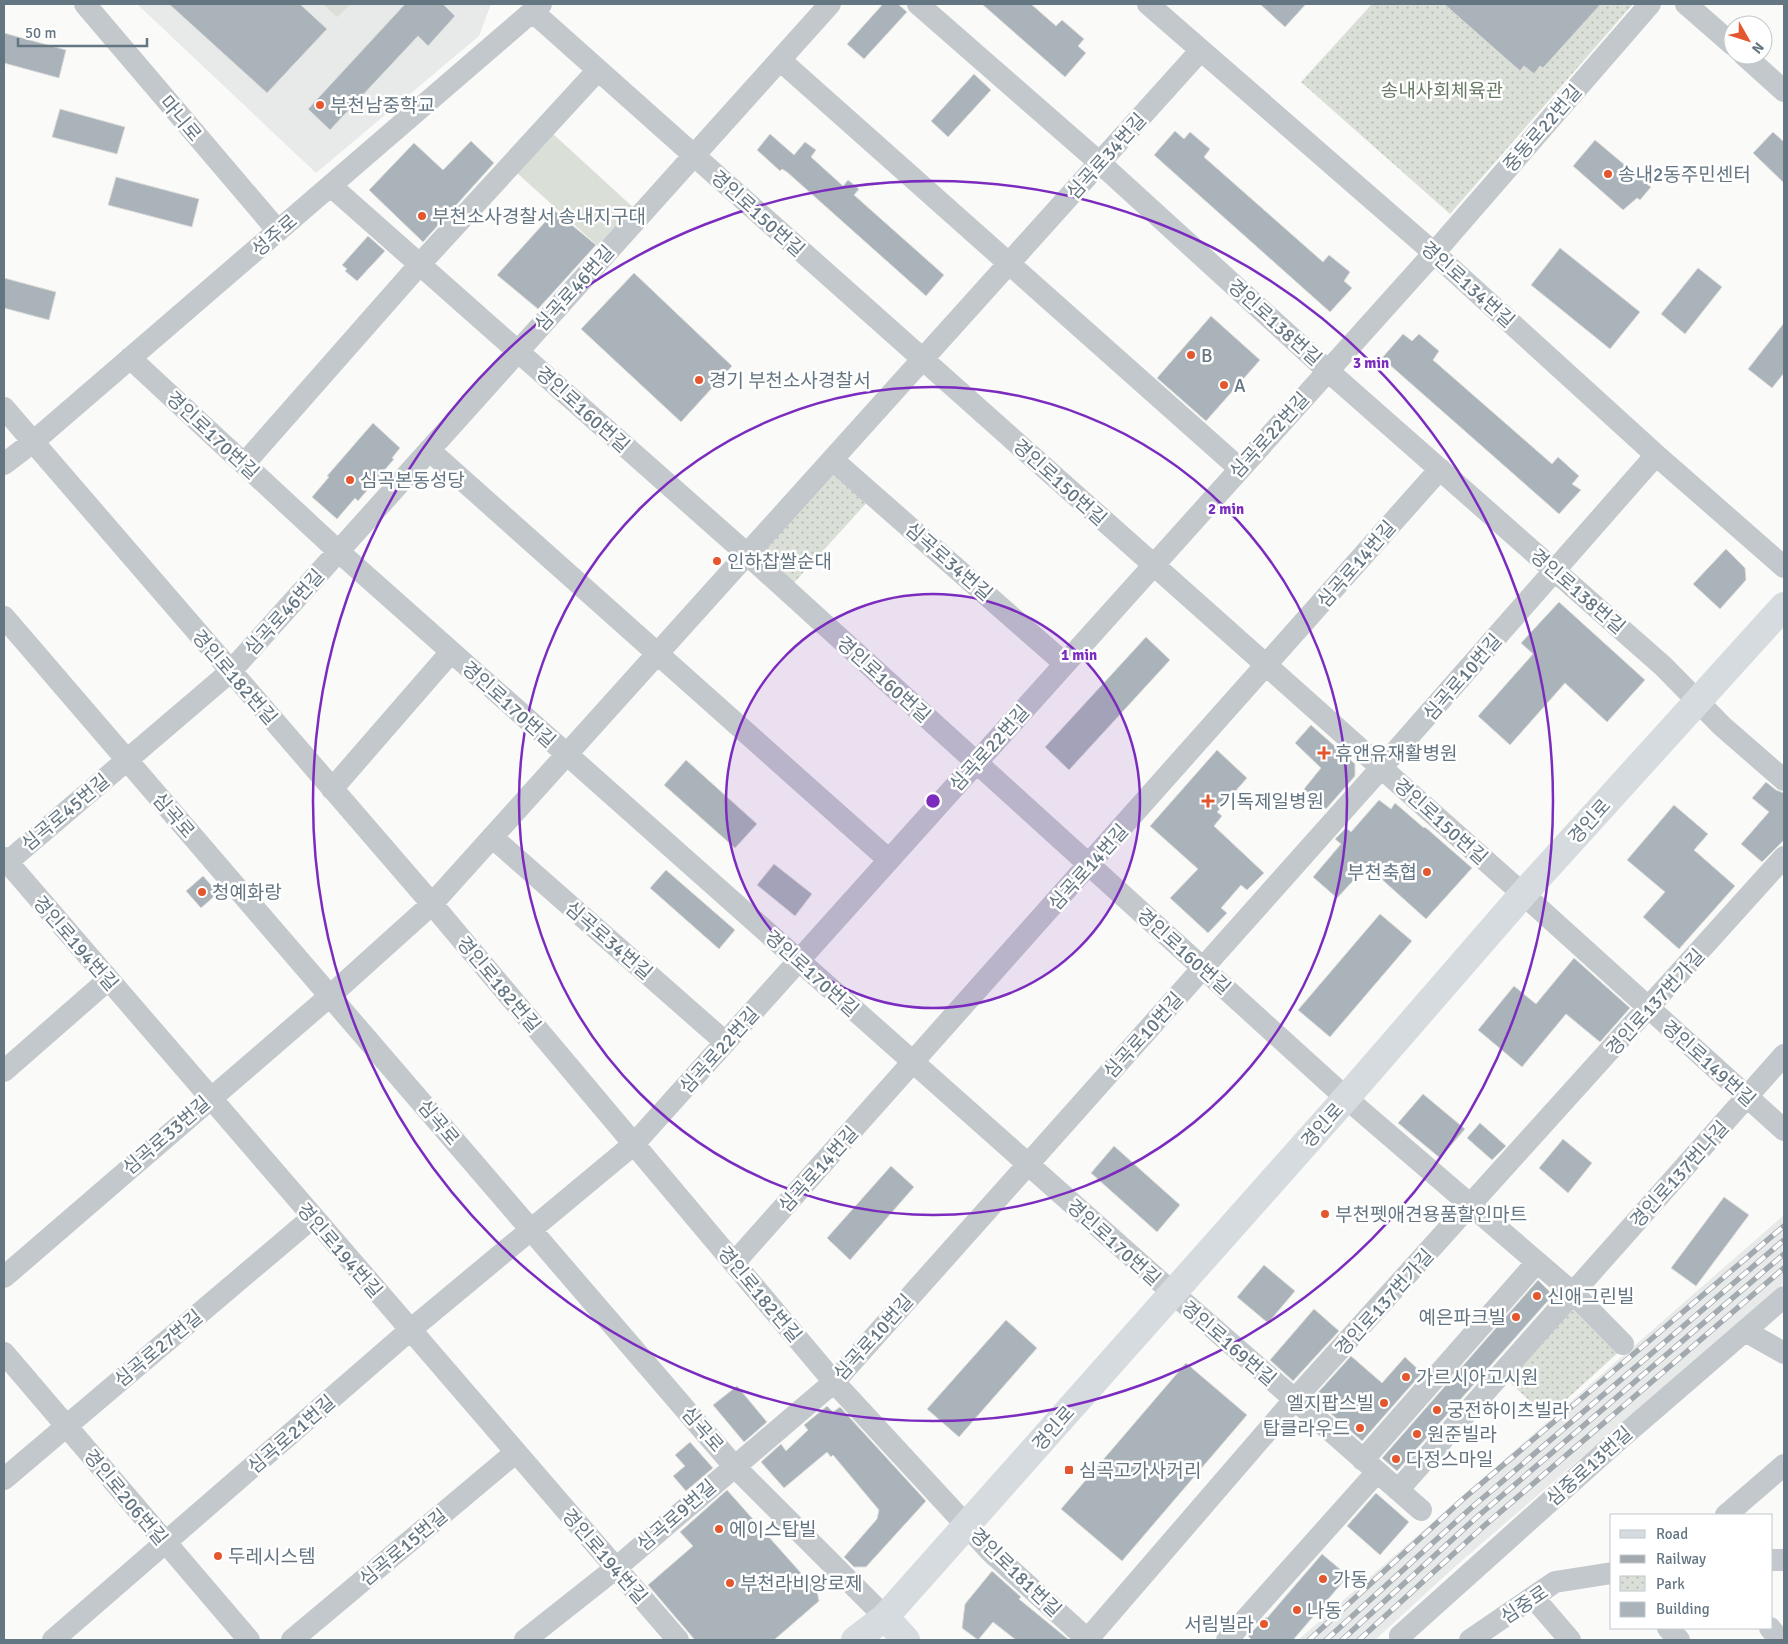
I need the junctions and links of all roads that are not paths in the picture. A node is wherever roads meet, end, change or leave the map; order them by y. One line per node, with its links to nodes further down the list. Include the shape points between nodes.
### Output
1 (86, 4): 17 (street, 마니로)
2 (830, 4): 10 (street, 심곡로46번길)
3 (918, 4): 15 (street, 경인로138번길)
4 (1148, 4): 9 (street, 경인로134번길)
5 (1650, 4): 18 (street, 중동로22번길)
6 (1686, 4): 8 (street)
7 (537, 8): 12 (street, 경인로150번길); 16 (street, 성주로)
8 (1723, 36)
9 (1201, 50): 15 (street, 심곡로34번길); 18 (street, 경인로134번길)
10 (780, 60): 14 (street, 심곡로46번길); 19 (street)
11 (1755, 65): 13 (street)
12 (598, 70): 14 (street, 경인로150번길); 20 (street)
13 (1784, 91)
14 (694, 155): 21 (street, 심곡로46번길); 23 (street, 경인로150번길)
15 (1100, 163): 19 (street, 심곡로34번길); 24 (street, 경인로138번길)
16 (331, 186): 17 (street, 성주로); 20 (street, 경인로160번길)
17 (278, 231): 22 (street, 성주로)
18 (1434, 253): 24 (street, 심곡로22번길); 28 (street, 경인로134번길)
19 (1011, 262): 23 (street, 심곡로34번길); 32 (street)
20 (420, 264): 21 (street, 경인로160번길); 31 (street)
21 (518, 351): 27 (street, 심곡로46번길); 35 (street, 경인로160번길)
22 (130, 358): 26 (street, 성주로); 31 (street, 경인로170번길)
23 (923, 360): 29 (street, 심곡로34번길); 36 (street, 경인로150번길)
24 (1327, 370): 32 (street, 심곡로22번길); 33 (street, 경인로138번길)
25 (4, 408): 26 (street, 경인로182번길)
26 (33, 442): 30 (street, 성주로); 45 (street, 경인로182번길)
27 (429, 450): 34 (street, 심곡로46번길); 42 (street)
28 (1656, 455): 37 (street, 경인로134번길); 38 (street, 심곡로10번길)
29 (834, 460): 35 (street, 심곡로34번길); 43 (street, 심곡로34번길)
30 (4, 464)
31 (244, 464): 34 (street, 경인로170번길)
32 (1239, 468): 36 (street, 심곡로22번길)
33 (1440, 469): 38 (street, 경인로138번길); 44 (street, 심곡로14번길)
34 (338, 551): 41 (street, 경인로170번길); 45 (street, 심곡로46번길)
35 (748, 555): 42 (street, 심곡로34번길); 49 (street, 경인로160번길)
36 (1153, 565): 43 (street, 심곡로22번길); 44 (street, 경인로150번길)
37 (1784, 568)
38 (1555, 571): 46 (street, 경인로138번길); 50 (street, 심곡로10번길)
39 (1784, 606): 46 (main road, 경인로)
40 (4, 617): 48 (street, 심곡로)
41 (451, 652): 47 (street, 경인로170번길); 52 (street, 경인로170번길)
42 (657, 655): 47 (street, 심곡로34번길); 55 (street)
43 (1064, 663): 49 (street, 심곡로22번길)
44 (1266, 666): 50 (street, 경인로150번길); 57 (street, 심곡로14번길)
45 (230, 672): 48 (street, 심곡로46번길); 52 (street, 경인로182번길)
46 (1698, 701): 51 (street, 경인로138번길); 58 (main road, 경인로)
47 (567, 755): 53 (street, 심곡로34번길); 60 (street, 경인로170번길)
48 (126, 760): 56 (street, 심곡로45번길); 63 (street, 심곡로)
49 (976, 762): 55 (street, 심곡로22번길); 57 (street, 경인로160번길)
50 (1381, 768): 58 (street, 경인로150번길); 61 (street, 심곡로10번길)
51 (1784, 780)
52 (332, 789): 59 (street, 경인로182번길)
53 (492, 837): 59 (street, 심곡로34번길); 65 (street, 심곡로34번길)
54 (1784, 857): 64 (street, 경인로137번가길)
55 (889, 860): 60 (street, 심곡로22번길)
56 (5, 861): 62 (street, 경인로194번길)
57 (1089, 865): 61 (street, 경인로160번길); 67 (street, 심곡로14번길)
58 (1523, 894): 64 (street, 경인로149번길); 71 (main road, 경인로)
59 (432, 904): 63 (street, 심곡로34번길); 73 (street, 경인로182번길)
60 (799, 961): 65 (street, 심곡로22번길); 67 (street, 경인로170번길)
61 (1203, 969): 71 (street, 경인로160번길); 74 (street, 심곡로10번길)
62 (108, 980): 68 (street); 70 (street, 경인로194번길)
63 (330, 995): 70 (street, 심곡로33번길); 77 (street, 심곡로)
64 (1649, 1009): 69 (street, 경인로149번길); 75 (street, 경인로137번가길)
65 (725, 1042): 73 (street, 심곡로22번길)
66 (1784, 1055): 69 (street, 경인로137번나길)
67 (914, 1063): 74 (street, 경인로170번길); 79 (street, 심곡로14번길)
68 (4, 1070)
69 (1747, 1097): 72 (street, 경인로149번길); 81 (street, 경인로137번나길)
70 (209, 1098): 76 (street, 경인로194번길); 80 (street, 심곡로33번길)
71 (1346, 1098): 75 (street, 경인로160번길); 82 (main road, 경인로)
72 (1784, 1130)
73 (634, 1144): 77 (street, 심곡로22번길); 79 (street, 경인로182번길)
74 (1027, 1164): 82 (street, 경인로170번길); 89 (street, 심곡로10번길)
75 (1471, 1206): 78 (street, 경인로160번길); 90 (street, 경인로137번가길)
76 (312, 1218): 84 (street, 경인로194번길); 91 (street, 심곡로27번길)
77 (532, 1231): 84 (street, 심곡로21번길); 94 (street, 심곡로)
78 (1537, 1262): 81 (street, 경인로160번길); 95 (street)
79 (734, 1263): 89 (street, 경인로182번길)
80 (4, 1277)
81 (1573, 1292): 86 (street, 경인로160번길); 97 (street, 경인로137번나길)
82 (1172, 1293): 90 (street, 경인로169번길); 100 (main road, 경인로)
83 (1784, 1297): 85 (street, 심중로13번길)
84 (409, 1331): 92 (street, 경인로194번길); 101 (street, 심곡로21번길)
85 (1745, 1331): 88 (street); 117 (street, 심중로13번길, via 1563,1489 1400,1636)
86 (1623, 1344)
87 (4, 1353): 91 (street, 경인로206번길)
88 (1784, 1353)
89 (834, 1382): 94 (street, 심곡로10번길); 100 (street, 경인로182번길)
90 (1294, 1400): 95 (street, 경인로169번길); 115 (street, 경인로137번가길)
91 (66, 1426): 96 (street, 심곡로27번길); 101 (street, 경인로206번길)
92 (515, 1453): 102 (street, 경인로194번길); 110 (street, 심곡로15번길)
93 (1784, 1465): 99 (street)
94 (734, 1466): 102 (street, 심곡로9번길); 105 (street, 심곡로)
95 (1370, 1466): 97 (street, 경인로169번길); 116 (street)
96 (4, 1479)
97 (1398, 1490): 98 (street, 경인로169번길)
98 (1421, 1510)
99 (1727, 1514)
100 (967, 1525): 105 (main road, 경인로); 115 (street, 경인로181번길, via 990,1552)
101 (165, 1543): 108 (street, 심곡로21번길); 109 (street, 경인로206번길)
102 (616, 1568): 111 (street, 심곡로9번길); 112 (street, 경인로194번길)
103 (1610, 1573): 104 (street, 심중로, via 1555,1582)
104 (1533, 1597): 118 (street, 심중로); 119 (street)
105 (885, 1616): 113 (main road, 경인로); 114 (main road)
106 (1669, 1629): 120 (street)
107 (1771, 1629): 121 (street)
108 (53, 1640)
109 (249, 1640)
110 (292, 1640)
111 (525, 1640)
112 (678, 1640)
113 (855, 1640)
114 (906, 1640)
115 (1088, 1640)
116 (1227, 1640)
117 (1401, 1640)
118 (1470, 1640)
119 (1570, 1640)
120 (1679, 1640)
121 (1780, 1640)

